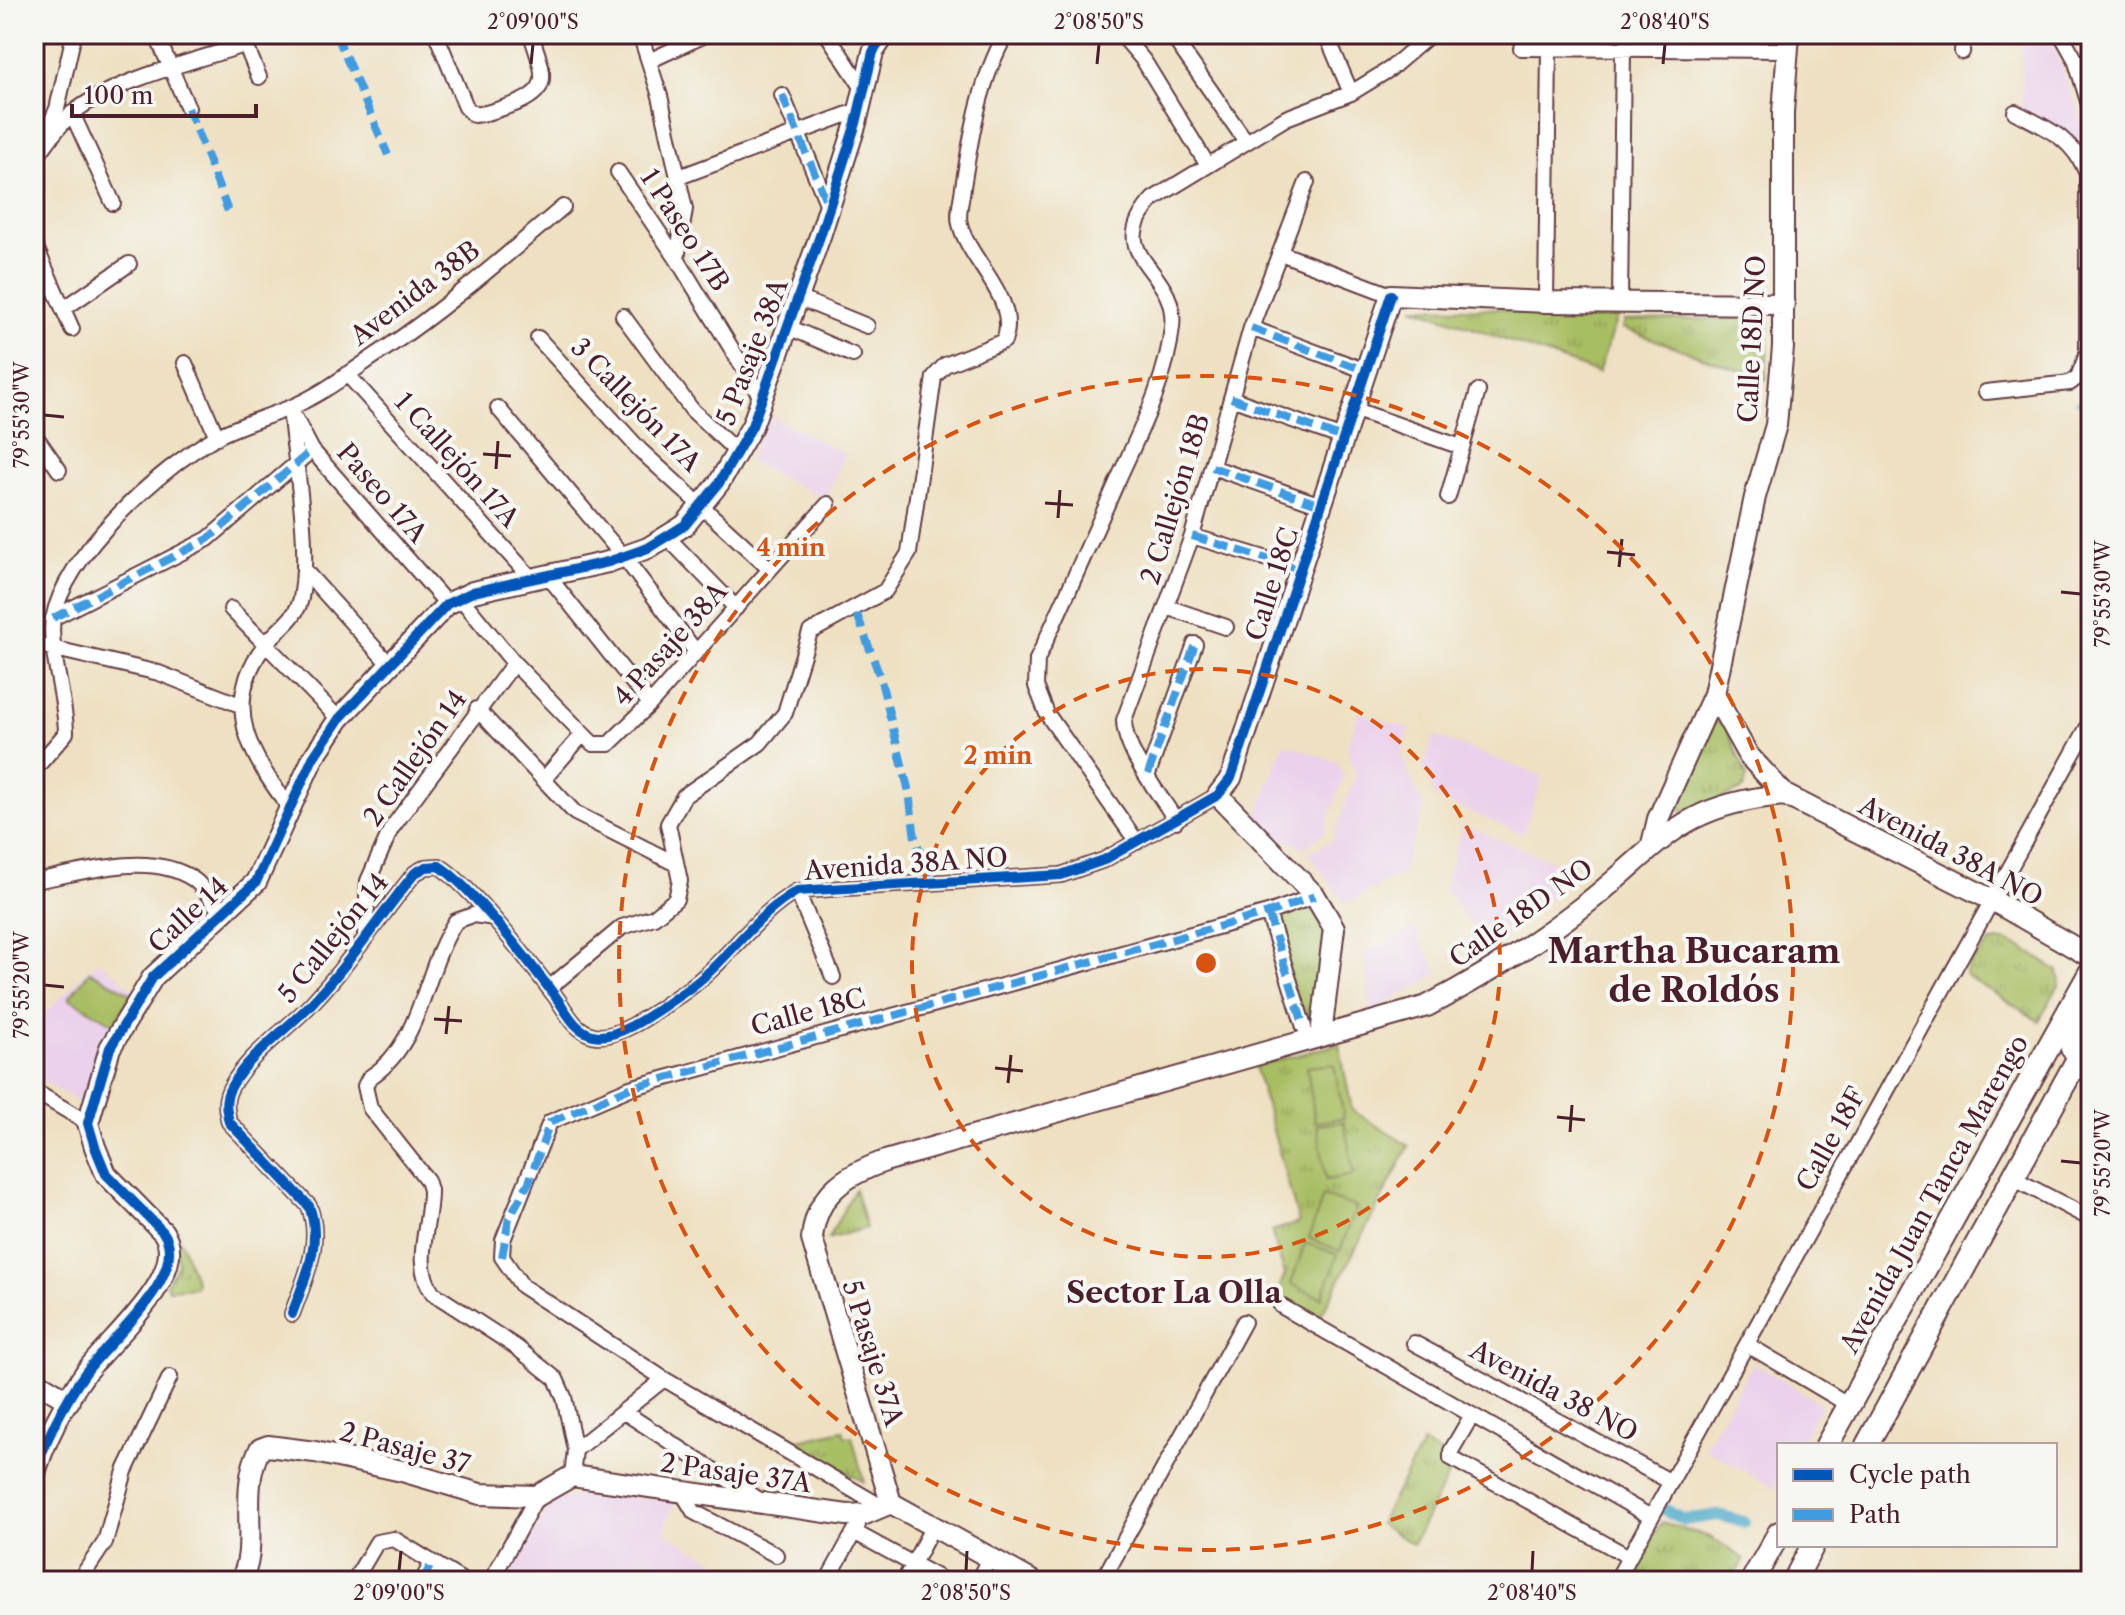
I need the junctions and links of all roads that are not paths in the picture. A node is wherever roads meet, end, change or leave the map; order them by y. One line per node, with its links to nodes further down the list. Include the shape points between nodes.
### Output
1 (74, 34): 38 (street, via 57,109)
2 (156, 34): 25 (street)
3 (436, 34): 4 (street, via 474,115 533,97 541,88 543,74)
4 (531, 34)
5 (640, 34): 24 (street)
6 (707, 34): 24 (street)
7 (827, 34): 27 (street)
8 (885, 34): 27 (street, 5 Pasaje 38A)
9 (1006, 34): 123 (street, via 992,59 968,147 959,222 1002,302 1009,328 1004,341 945,365 934,377 909,553 885,591 810,632 785,713 765,738 684,796 668,824)
10 (1121, 34): 39 (street, via 1144,61)
11 (1171, 34): 36 (street)
12 (1326, 34): 28 (street)
13 (1431, 34): 28 (street)
14 (1963, 34): 21 (street)
15 (2061, 34): 23 (street)
16 (243, 39): 25 (street); 26 (street)
17 (1788, 42): 20 (street); 55 (street, Calle 18D NO)
18 (1521, 48): 19 (street)
19 (1549, 48): 20 (street); 54 (street)
20 (1623, 48): 53 (street)
21 (1962, 52)
22 (2091, 55): 23 (street)
23 (2075, 59): 32 (street)
24 (651, 60): 41 (street)
25 (172, 68): 30 (street); 34 (street)
26 (259, 77)
27 (862, 87): 31 (street, 5 Pasaje 38A)
28 (1351, 93): 36 (street)
29 (782, 95): 35 (street)
30 (188, 108)
31 (856, 111): 35 (street); 45 (street, 5 Pasaje 38A)
32 (2091, 111)
33 (2015, 112): 37 (street)
34 (72, 113): 38 (street); 43 (street)
35 (796, 134): 41 (street); 45 (street)
36 (1245, 140): 39 (street)
37 (2086, 155): 47 (street)
38 (34, 159)
39 (1207, 164): 121 (street, via 1153,199 1132,231 1134,247 1169,296 1172,331 1148,412 1037,660 1036,686 1047,714)
40 (618, 172): 49 (street, 1 Paseo 17B)
41 (679, 177): 49 (street, via 685,209)
42 (1307, 182): 48 (street, 2 Callejón 18B)
43 (113, 203)
44 (563, 207): 66 (street, Avenida 38B, via 431,318)
45 (829, 208): 52 (street, 5 Pasaje 38A)
46 (34, 243): 56 (street)
47 (2090, 246): 68 (street, via 2087,354 2078,377 2058,386)
48 (1283, 254): 51 (street); 60 (street, 2 Callejón 18B)
49 (677, 259): 69 (street, 1 Paseo 17B)
50 (129, 264): 56 (street)
51 (1391, 295): 54 (street); 65 (street, Calle 18C)
52 (796, 297): 58 (street, 5 Pasaje 38A); 59 (street)
53 (1620, 301): 54 (street); 55 (street)
54 (1546, 302)
55 (1784, 304): 107 (street, Calle 18D NO, via 1776,425 1755,497)
56 (65, 308): 61 (street)
57 (623, 316): 79 (street, via 692,410)
58 (786, 326): 63 (street); 69 (street, 5 Pasaje 38A)
59 (867, 326)
60 (1251, 328): 65 (street); 70 (street, 2 Callejón 18B)
61 (72, 329)
62 (538, 338): 84 (street, 3 Callejón 17A, via 641,451)
63 (853, 355)
64 (185, 363): 75 (street)
65 (1366, 371): 73 (street, Calle 18C)
66 (347, 374): 71 (street, Avenida 38B); 93 (street, 1 Callejón 17A)
67 (1478, 391): 77 (street)
68 (1986, 392)
69 (761, 397): 79 (street, 5 Pasaje 38A, via 752,426)
70 (1231, 398): 76 (street); 81 (street, 2 Callejón 18B)
71 (290, 408): 75 (street, Avenida 38B); 78 (street, Paseo 17A); 80 (street)
72 (498, 408): 89 (street)
73 (1353, 409): 76 (street, Calle 18C); 77 (street)
74 (34, 434): 82 (street)
75 (217, 437): 98 (street, Avenida 38B, via 171,467 100,535 64,587)
76 (1343, 438): 86 (street, Calle 18C)
77 (1461, 447): 83 (street)
78 (312, 450): 80 (street); 94 (street, Paseo 17A)
79 (736, 451): 84 (street, 5 Pasaje 38A, via 719,483)
80 (295, 463): 92 (street); 98 (street, via 208,539)
81 (1212, 467): 86 (street); 87 (street, 2 Callejón 18B)
82 (59, 470)
83 (1448, 497)
84 (700, 503): 88 (street, 5 Pasaje 38A, via 685,525); 90 (street, 3 Callejón 17A)
85 (828, 504): 90 (street, 4 Pasaje 38A)
86 (1321, 505): 91 (street, Calle 18C)
87 (1192, 536): 91 (street); 95 (street, 2 Callejón 18B)
88 (667, 537): 89 (street, 5 Pasaje 38A); 96 (street)
89 (623, 556): 93 (street, 5 Pasaje 38A); 104 (street)
90 (770, 569): 96 (street, 4 Pasaje 38A)
91 (1300, 569): 117 (street, Calle 18C, via 1231,778)
92 (305, 571): 101 (street, via 300,602); 106 (street)
93 (539, 577): 94 (street, 5 Pasaje 38A); 108 (street, 1 Callejón 17A)
94 (453, 600): 105 (street, Paseo 17A); 106 (street, Calle 14)
95 (1167, 607): 99 (street); 115 (street, 2 Callejón 18B, via 1124,720 1130,751)
96 (736, 608): 104 (street, 4 Pasaje 38A)
97 (231, 609): 101 (street)
98 (53, 618): 103 (street)
99 (1226, 627)
100 (34, 644): 103 (street)
101 (265, 644): 109 (street, via 244,678); 111 (street)
102 (1195, 644): 115 (street)
103 (56, 649): 109 (street, via 159,673); 114 (street, via 66,733)
104 (696, 652): 108 (street, 4 Pasaje 38A)
105 (514, 663): 110 (street, 2 Callejón 14); 113 (street, Paseo 17A)
106 (390, 665): 111 (street, Calle 14)
107 (1714, 694): 118 (street, Avenida 38A NO, via 1748,755); 122 (street, Calle 18D NO, via 1658,819)
108 (650, 704): 113 (street, 4 Pasaje 38A, via 609,744 593,744)
109 (240, 705): 119 (street, via 259,767)
110 (477, 709): 116 (street); 131 (street, 2 Callejón 14, via 378,855 368,881)
111 (339, 719): 119 (street, Calle 14, via 313,758)
112 (2091, 721): 127 (street, Calle 18F)
113 (583, 734): 116 (street)
114 (34, 770)
115 (1148, 774): 120 (street, 2 Callejón 18B)
116 (544, 779): 123 (street, via 575,813)
117 (1218, 795): 120 (street, Calle 18C); 126 (street)
118 (1785, 795): 122 (street, via 1729,803); 127 (street, Avenida 38A NO)
119 (291, 810): 128 (street, Calle 14, via 256,882)
120 (1176, 821): 121 (street, Calle 18C)
121 (1137, 842): 125 (street, Avenida 38A NO, via 1061,875)
122 (1652, 844): 137 (street, Calle 18D NO, via 1577,911 1460,989 1427,1006)
123 (676, 864): 135 (street, via 676,899 654,917 622,927)
124 (34, 881): 128 (street, via 133,864 175,869 196,881)
125 (797, 891): 134 (street); 135 (street, Avenida 38A NO, via 774,904 689,989 626,1030 595,1036 577,1028)
126 (1315, 896): 129 (street, Calle 18C); 137 (street, via 1334,928)
127 (1992, 900): 132 (street, Avenida 38A NO); 149 (street, Calle 18F)
128 (221, 912): 140 (street, Calle 14, via 153,977 110,1048)
129 (1268, 913): 137 (street); 151 (street, Calle 18C, via 630,1088 550,1122 529,1182 509,1218 502,1257 522,1286)
130 (488, 917): 131 (street, 5 Callejón 14, via 447,871 426,867 415,873); 135 (street, Avenida 38A NO); 159 (street, via 456,921 439,952 412,1029 397,1056 369,1078 365,1096 427,1180 425,1282 433,1293 556,1379)
131 (365, 934): 146 (street, 5 Callejón 14, via 312,1004 231,1085 224,1104 229,1122 309,1206 315,1224 310,1263)
132 (2091, 957)
133 (2091, 971): 154 (main road, Avenida Juan Tanca Marengo)
134 (833, 977)
135 (549, 988)
136 (2091, 1010): 141 (main road, via 2039,1110)
137 (1312, 1031): 143 (street, Calle 18D NO, via 856,1171 840,1180)
138 (2091, 1035): 141 (main road)
139 (34, 1091): 140 (street)
140 (88, 1123): 153 (street, via 106,1174 163,1232 172,1258 157,1290 85,1374)
141 (2031, 1144): 142 (main road)
142 (2013, 1178): 144 (street); 158 (main road)
143 (817, 1217): 166 (street, 5 Pasaje 37A, via 812,1239)
144 (2091, 1219)
145 (1281, 1306): 156 (street)
146 (292, 1314)
147 (1244, 1322): 187 (street)
148 (1414, 1343): 162 (street, Avenida 38 NO)
149 (1748, 1345): 154 (street); 162 (street, Calle 18F)
150 (170, 1377): 176 (street, via 125,1471 105,1542)
151 (664, 1379): 155 (street); 166 (street)
152 (34, 1380): 153 (street)
153 (69, 1401): 161 (street)
154 (1849, 1405): 157 (main road, Avenida Juan Tanca Marengo)
155 (624, 1412): 159 (street); 165 (street)
156 (1472, 1415): 167 (street); 172 (street, via 1450,1455 1462,1466)
157 (1828, 1443)
158 (1868, 1443)
159 (575, 1450): 160 (street)
160 (572, 1476): 163 (street, 2 Pasaje 37A); 164 (street)
161 (34, 1477)
162 (1671, 1482): 167 (street, Calle 18F)
163 (682, 1492): 165 (street, 2 Pasaje 37A); 171 (street, via 694,1512)
164 (537, 1496): 177 (street, 2 Pasaje 37, via 480,1494 402,1471 268,1446 260,1449 247,1489 247,1562); 181 (street)
165 (765, 1504): 166 (street, 2 Pasaje 37A)
166 (873, 1514): 168 (street); 175 (street); 182 (street)
167 (1651, 1517): 172 (street, Calle 18F)
168 (933, 1526): 173 (street); 175 (street)
169 (1777, 1537): 189 (main road)
170 (1812, 1547): 190 (main road)
171 (776, 1555)
172 (1629, 1557): 188 (street, Calle 18F)
173 (989, 1558): 185 (street); 186 (street)
174 (432, 1563): 178 (street, via 394,1539 377,1542); 179 (street); 180 (street)
175 (913, 1564): 183 (street); 184 (street)
176 (79, 1581)
177 (240, 1581)
178 (354, 1581)
179 (422, 1581)
180 (463, 1581)
181 (491, 1581)
182 (827, 1581)
183 (904, 1581)
184 (944, 1581)
185 (978, 1581)
186 (1032, 1581)
187 (1102, 1581)
188 (1616, 1581)
189 (1752, 1581)
190 (1794, 1581)

